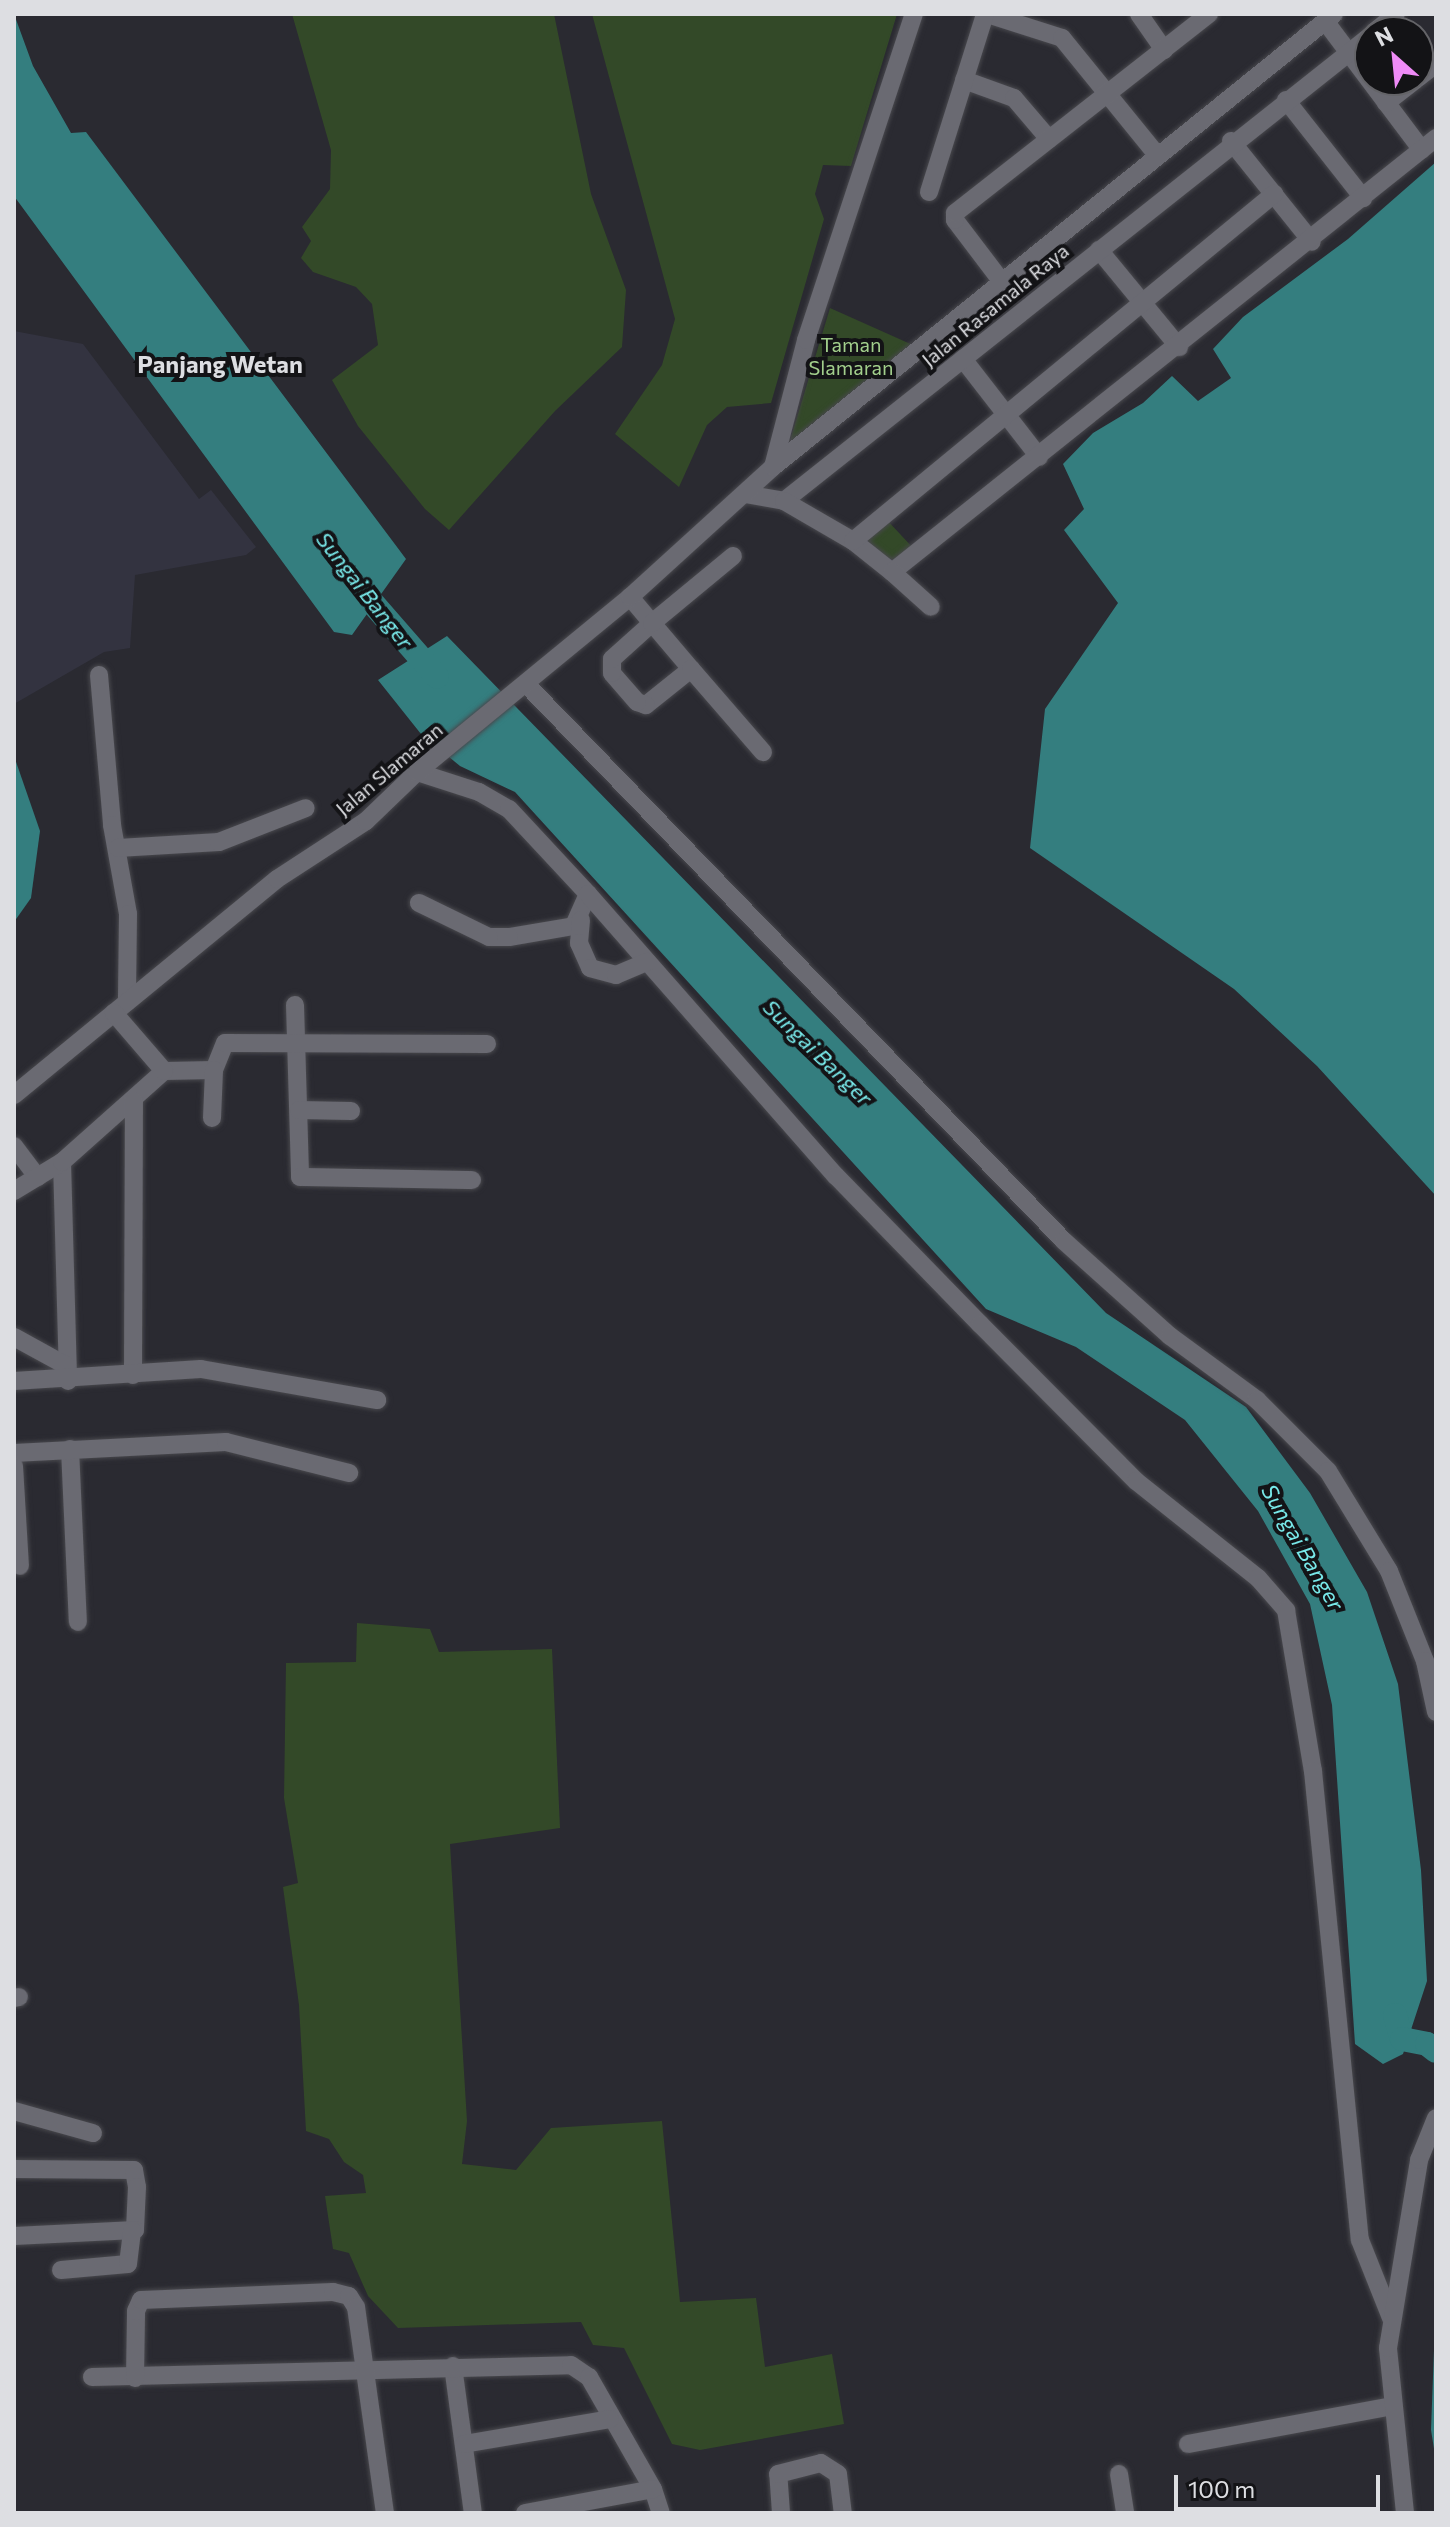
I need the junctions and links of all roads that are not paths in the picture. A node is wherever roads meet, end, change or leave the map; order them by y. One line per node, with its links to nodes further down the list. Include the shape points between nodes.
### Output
1 (914, 14): 29 (street, via 806,340)
2 (986, 14): 9 (street); 10 (street, via 1062,38)
3 (1139, 14): 7 (street)
4 (1209, 14): 7 (street)
5 (1329, 18): 8 (street); 17 (street, Jalan Rasamala Raya)
6 (1354, 49): 8 (street, Jalan Rasamala Raya)
7 (1164, 50): 10 (street)
8 (1349, 53): 12 (street, Jalan Rasamala Raya); 13 (street)
9 (964, 80): 14 (street, via 1014,98); 18 (street)
10 (1110, 94): 14 (street); 17 (street)
11 (1395, 96): 13 (street)
12 (1286, 100): 15 (street, Jalan Rasamala Raya); 20 (street)
13 (1386, 103): 16 (street)
14 (1049, 139): 23 (street, via 954,216)
15 (1231, 141): 19 (street); 22 (street, Jalan Rasamala Raya)
16 (1429, 144): 20 (street)
17 (1158, 156): 23 (street, Jalan Rasamala Raya)
18 (929, 192)
19 (1274, 194): 21 (street); 24 (street)
20 (1363, 198): 21 (street)
21 (1312, 242): 25 (street)
22 (1099, 250): 24 (street); 26 (street, Jalan Rasamala Raya)
23 (1002, 282): 29 (street, Jalan Rasamala Raya)
24 (1141, 301): 25 (street); 27 (street)
25 (1179, 347): 28 (street)
26 (963, 359): 27 (street); 31 (street, Jalan Rasamala Raya)
27 (1009, 416): 28 (street); 32 (street)
28 (1039, 457): 34 (street)
29 (773, 467): 30 (street, Jalan Rasamala Raya)
30 (745, 494): 31 (street); 35 (street, Jalan Slamaran)
31 (784, 501): 32 (street)
32 (853, 541): 34 (street)
33 (733, 556): 37 (street)
34 (892, 572): 36 (street)
35 (630, 597): 37 (street); 40 (street, Jalan Slamaran)
36 (931, 607)
37 (652, 623): 38 (street); 38 (street, via 612,659 610,666 620,683 646,705)
38 (691, 669): 41 (street)
39 (99, 675): 44 (street)
40 (519, 689): 42 (street, Jalan Slamaran); 76 (street, via 1064,1241 1170,1336 1257,1400 1328,1471 1389,1571 1425,1661)
41 (763, 752)
42 (424, 766): 45 (street, via 509,809); 50 (street, Jalan Slamaran, via 366,821 277,879)
43 (306, 808): 44 (street, via 219,842)
44 (118, 848): 50 (street, via 128,914)
45 (588, 894): 47 (street); 48 (street)
46 (419, 903): 47 (street, via 489,937 559,931)
47 (581, 920): 48 (street, via 579,943 590,968 616,975)
48 (647, 962): 84 (street, via 836,1176 991,1335 1136,1481 1258,1578 1286,1610 1313,1771 1360,2240)
49 (295, 1005): 51 (street)
50 (120, 1007): 54 (street); 55 (street, Jalan Slamaran)
51 (297, 1042): 52 (street); 53 (street, via 223,1044); 57 (street)
52 (487, 1044)
53 (214, 1070): 54 (street); 59 (street)
54 (164, 1071): 56 (street)
55 (14, 1095)
56 (134, 1101): 61 (street); 67 (street)
57 (299, 1110): 58 (street); 63 (street, via 298,1166 303,1180)
58 (351, 1111)
59 (212, 1118)
60 (14, 1146): 62 (street)
61 (62, 1162): 62 (street); 66 (street)
62 (37, 1177): 64 (street)
63 (472, 1180)
64 (14, 1191)
65 (14, 1337): 66 (street)
66 (68, 1374): 67 (street); 68 (street)
67 (133, 1375): 69 (street, via 222,1371)
68 (14, 1381)
69 (377, 1400)
70 (70, 1449): 71 (street); 73 (street, via 226,1442); 75 (street)
71 (14, 1453)
72 (14, 1466): 74 (street)
73 (349, 1473)
74 (20, 1566)
75 (78, 1622)
76 (1436, 1712)
77 (14, 2111): 79 (street)
78 (1436, 2118): 84 (street, via 1419,2160)
79 (93, 2133)
80 (14, 2169): 81 (street, via 134,2170 137,2227)
81 (132, 2230): 82 (street); 83 (street, via 128,2264)
82 (14, 2236)
83 (61, 2270)
84 (1391, 2318): 89 (street)
85 (453, 2366): 86 (street); 90 (street, via 571,2365 589,2377); 91 (street)
86 (365, 2369): 88 (street); 88 (street, via 356,2307 349,2296 193,2296 137,2302); 95 (street)
87 (92, 2377): 88 (street)
88 (135, 2378)
89 (1393, 2406): 92 (street); 102 (street)
90 (610, 2419): 91 (street); 94 (street)
91 (464, 2444): 96 (street)
92 (1188, 2444)
93 (1119, 2474): 101 (street)
94 (653, 2489): 97 (street); 98 (street)
95 (385, 2513)
96 (473, 2513)
97 (525, 2513)
98 (661, 2513)
99 (781, 2513): 100 (street, via 778,2474 821,2463 838,2474)
100 (843, 2513)
101 (1125, 2513)
102 (1405, 2513)

